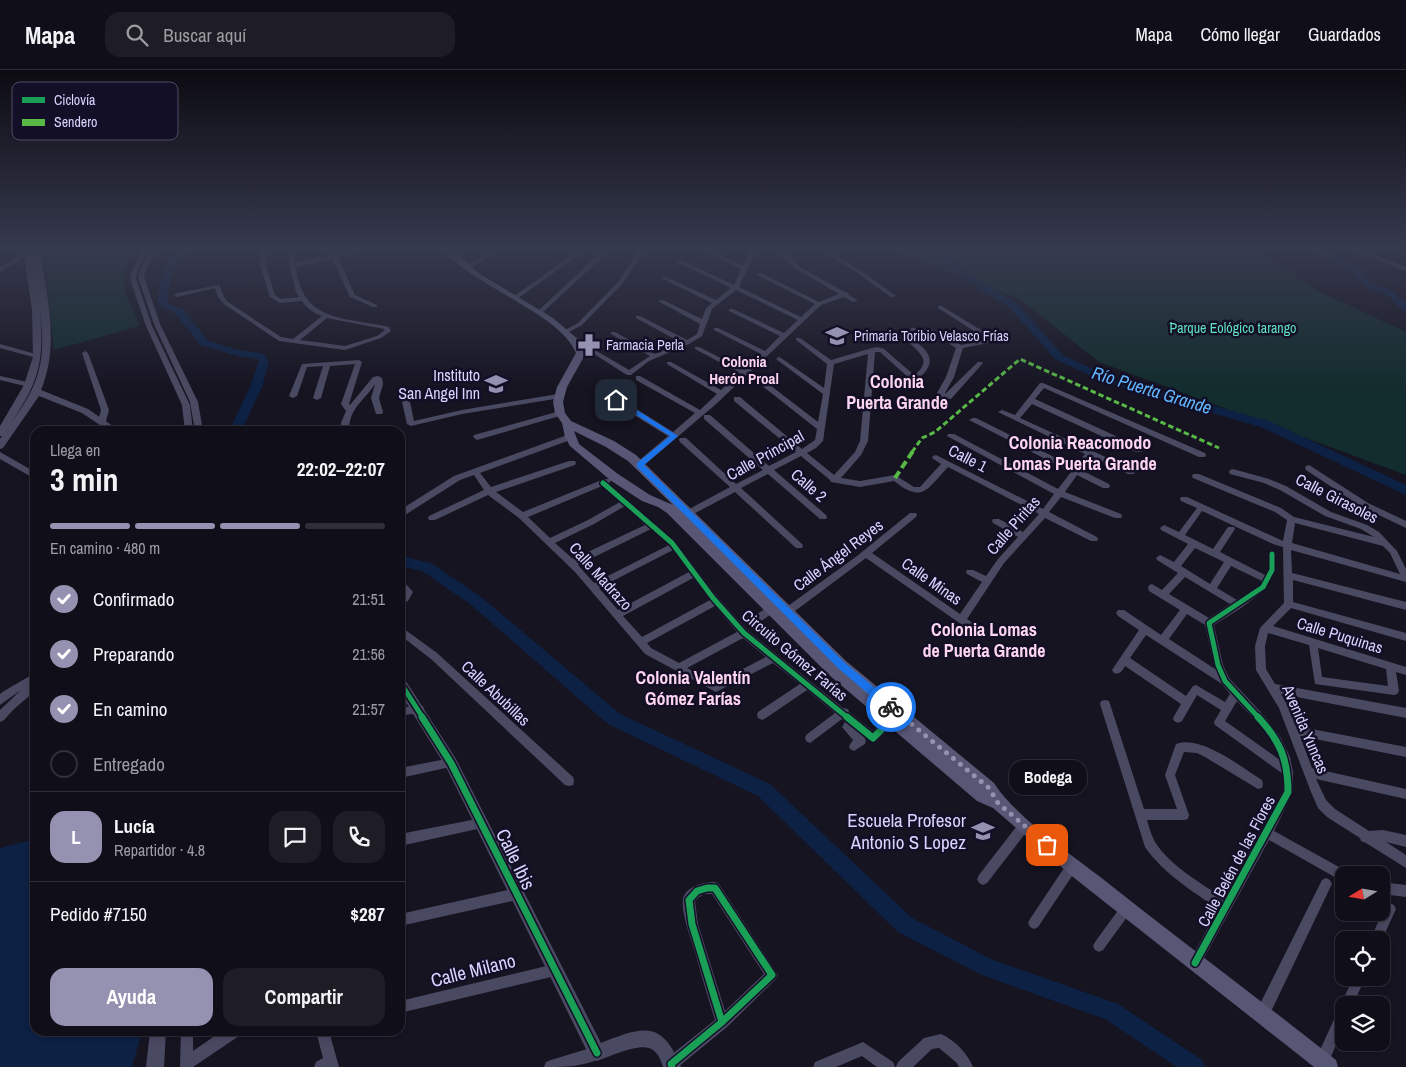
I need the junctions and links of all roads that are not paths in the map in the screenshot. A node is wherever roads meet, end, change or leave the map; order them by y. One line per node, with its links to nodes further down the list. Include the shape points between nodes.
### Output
1 (34, 296): 50 (street)
2 (39, 296): 66 (street, via 48,339 47,358)
3 (139, 296): 85 (street, via 149,326 186,405)
4 (147, 296): 86 (street, via 157,324 194,402)
5 (220, 296): 40 (street, via 270,334)
6 (272, 296): 20 (street, via 280,302)
7 (300, 296): 20 (street)
8 (352, 296): 25 (street)
9 (511, 296): 19 (main road)
10 (519, 296): 19 (street)
11 (558, 296): 28 (street)
12 (608, 296): 33 (street)
13 (700, 296): 23 (street)
14 (725, 296): 23 (street)
15 (751, 296): 31 (street)
16 (802, 296): 24 (street)
17 (842, 296): 24 (street)
18 (848, 296): 22 (street)
19 (515, 298): 28 (main road)
20 (301, 299): 29 (street, via 313,312)
21 (661, 301): 32 (street)
22 (855, 301)
23 (716, 303): 32 (street, via 708,308)
24 (819, 304): 31 (street)
25 (375, 306)
26 (940, 307): 41 (street, via 989,335)
27 (731, 310): 38 (street)
28 (539, 313): 35 (main road)
29 (326, 316): 36 (street); 40 (street)
30 (638, 317): 42 (street)
31 (803, 320): 38 (street)
32 (704, 323): 42 (street, via 700,335)
33 (580, 324): 35 (street)
34 (716, 328): 49 (street)
35 (566, 330): 44 (main road)
36 (388, 331): 40 (street, via 345,348)
37 (613, 333): 51 (street)
38 (785, 336): 49 (street)
39 (798, 339): 54 (street)
40 (295, 341)
41 (991, 341): 45 (street)
42 (687, 343): 51 (street)
43 (0, 346): 50 (street)
44 (581, 347): 51 (street, via 629,373); 68 (main road, via 579,358)
45 (960, 347): 55 (street, via 950,377 940,393 943,396 948,397); 58 (street, via 928,330 909,332 907,337 927,360 925,369)
46 (697, 348): 57 (street)
47 (872, 350): 54 (street); 58 (street, via 882,350); 114 (street, via 864,442)
48 (84, 353): 82 (street, via 106,410)
49 (766, 354): 57 (street)
50 (37, 356): 62 (street)
51 (654, 356)
52 (779, 359): 65 (street)
53 (668, 363): 64 (street)
54 (831, 363): 65 (street, Calle Principal)
55 (980, 363)
56 (327, 364): 67 (street, via 304,365); 69 (street); 74 (street, via 359,362)
57 (745, 373): 64 (street)
58 (912, 377): 63 (street)
59 (0, 378): 62 (street)
60 (638, 378): 77 (street, Calle 2)
61 (760, 381): 88 (street)
62 (29, 385): 80 (street)
63 (895, 388)
64 (722, 394): 77 (street)
65 (827, 394): 88 (street, Calle Principal)
66 (35, 396): 82 (street, via 78,408); 83 (street); 95 (street)
67 (293, 396)
68 (558, 396): 73 (street, via 411,424); 78 (main road)
69 (317, 398)
70 (737, 399): 97 (street)
71 (616, 400): 91 (street)
72 (1030, 400): 79 (street); 96 (street); 100 (street, via 1043,385)
73 (406, 402)
74 (347, 408): 75 (street, via 378,378 375,398); 87 (street)
75 (379, 412)
76 (1002, 412): 79 (street)
77 (704, 415): 91 (street); 106 (street, Calle 2)
78 (564, 418): 90 (street); 93 (main road); 104 (main road, via 622,450)
79 (1016, 418): 98 (street)
80 (4, 420): 89 (street)
81 (973, 420): 107 (street)
82 (102, 421): 84 (street)
83 (95, 426)
84 (108, 426)
85 (188, 426)
86 (198, 426)
87 (344, 426)
88 (822, 428): 97 (street, Calle Principal, via 819,440)
89 (0, 433)
90 (477, 436)
91 (674, 436): 104 (street)
92 (951, 436): 118 (street)
93 (570, 437): 108 (street); 113 (main road)
94 (683, 440): 116 (street)
95 (0, 446)
96 (1139, 450)
97 (801, 452): 106 (street, Calle Principal); 114 (street)
98 (1090, 452): 107 (street, Calle Piritas); 109 (street)
99 (0, 455): 111 (street)
100 (1202, 455)
101 (936, 458): 103 (street, Calle 1)
102 (572, 462): 117 (street)
103 (946, 464): 114 (street, via 918,491 895,478 874,484 846,484); 124 (street, Calle 1)
104 (639, 465): 120 (main road)
105 (1310, 468): 134 (street, via 1365,505)
106 (768, 469): 116 (street, Calle Principal); 129 (street, Calle 2)
107 (1076, 470): 115 (street); 118 (street, Calle Piritas)
108 (475, 471): 117 (street, Calle Madrazo); 122 (street, via 456,478)
109 (1130, 472)
110 (1234, 472): 142 (street, Calle Girasoles, via 1283,488 1328,514 1364,527)
111 (30, 473)
112 (1196, 476): 131 (street, via 1278,510)
113 (609, 480): 120 (main road, via 646,498); 121 (street, Circuito Gómez Farías); 127 (street)
114 (834, 480)
115 (1106, 486)
116 (735, 487): 125 (street, Calle Principal); 145 (street)
117 (489, 491): 127 (street, Calle Madrazo); 130 (street)
118 (1060, 493): 124 (street, Calle Piritas); 128 (street)
119 (1184, 498): 143 (street)
120 (668, 501): 125 (main road)
121 (626, 502): 133 (street, Circuito Gómez Farías); 140 (street)
122 (405, 511)
123 (1198, 511): 138 (street)
124 (1044, 514): 137 (street, Calle Piritas); 139 (street, Calle 1)
125 (684, 515): 169 (main road)
126 (913, 515): 146 (street, Calle Ángel Reyes)
127 (522, 516): 140 (street, Calle Madrazo)
128 (1118, 516)
129 (823, 517)
130 (432, 518)
131 (1291, 519): 142 (street); 143 (street)
132 (996, 521): 137 (street)
133 (652, 525): 144 (street, Circuito Gómez Farías); 151 (street)
134 (1406, 526)
135 (1164, 528): 138 (street)
136 (1231, 529): 147 (street)
137 (1024, 536): 159 (street, Calle Piritas)
138 (1180, 536): 141 (street)
139 (1094, 539)
140 (549, 542): 151 (street, Calle Madrazo)
141 (1194, 542): 147 (street); 152 (street)
142 (1385, 543): 157 (street, Calle Girasoles, via 1393,551)
143 (1287, 545): 156 (street); 157 (street)
144 (674, 546): 155 (street, Circuito Gómez Farías); 160 (street)
145 (799, 546)
146 (866, 553): 169 (street, Calle Ángel Reyes); 172 (street, Calle Minas)
147 (1215, 553): 150 (street)
148 (1272, 554): 158 (street, via 1272,570)
149 (1160, 558): 152 (street)
150 (1229, 561): 158 (street); 162 (street)
151 (571, 564): 160 (street, Calle Madrazo)
152 (1175, 567): 154 (street)
153 (970, 572): 159 (street)
154 (1185, 572): 162 (street); 163 (street)
155 (694, 573): 164 (street, Circuito Gómez Farías); 171 (street)
156 (1289, 576): 165 (street); 167 (street)
157 (1406, 579)
158 (1267, 580): 166 (street, via 1263,587)
159 (987, 582): 172 (street, Calle Piritas)
160 (594, 587): 171 (street, Calle Madrazo)
161 (1152, 588): 163 (street)
162 (1212, 588): 166 (street)
163 (1164, 595): 168 (street)
164 (716, 601): 177 (street, Circuito Gómez Farías); 182 (street)
165 (1289, 604): 175 (street); 180 (street)
166 (1238, 605): 174 (street)
167 (1406, 606)
168 (1186, 609): 174 (street); 181 (street)
169 (779, 613): 173 (street, Calle Ángel Reyes); 208 (main road, via 833,670); 221 (main road, via 989,788)
170 (1121, 613): 176 (street)
171 (617, 615): 182 (street, Calle Madrazo)
172 (961, 620): 179 (street, Calle Minas)
173 (751, 623)
174 (1208, 624): 191 (street, Calle Belén de las Flores)
175 (1265, 628): 183 (street, Calle Puquinas); 194 (street, Avenida Yuncas, via 1260,646 1261,670)
176 (1145, 629): 181 (street); 185 (street)
177 (744, 633): 184 (street, Circuito Gómez Farías); 187 (street)
178 (405, 634): 218 (street, Calle Abubillas, via 434,656)
179 (981, 634)
180 (1406, 637)
181 (1162, 640): 191 (street)
182 (641, 642): 187 (street, Calle Madrazo, via 648,651)
183 (1313, 643): 186 (street, Calle Puquinas); 186 (street, via 1318,681 1394,691)
184 (775, 657): 187 (street, Calle Madrazo, via 716,688); 192 (street, Circuito Gómez Farías)
185 (1125, 660): 188 (street); 198 (street)
186 (1390, 666): 189 (street, Calle Puquinas)
187 (678, 668)
188 (1117, 670)
189 (1406, 671)
190 (30, 680): 197 (street)
191 (1225, 681): 196 (street, Calle Belén de las Flores)
192 (808, 684): 203 (street, Circuito Gómez Farías); 205 (street)
193 (30, 688): 206 (street)
194 (1274, 688): 204 (street); 210 (street, Avenida Yuncas)
195 (405, 689): 200 (street, Calle Ibis)
196 (1235, 694): 201 (street); 216 (street, Calle Belén de las Flores, via 1277,741)
197 (0, 701)
198 (1188, 703): 201 (street, via 1196,689); 207 (street)
199 (1105, 704): 222 (street)
200 (419, 709): 202 (street); 214 (street, Calle Ibis)
201 (1227, 709): 216 (street, via 1218,722)
202 (405, 711)
203 (844, 712): 209 (street, Circuito Gómez Farías); 211 (street)
204 (1406, 713)
205 (762, 715)
206 (0, 717)
207 (1178, 718)
208 (891, 720): 209 (street, Circuito Gómez Farías, via 873,738); 221 (main road, via 982,796)
209 (853, 721): 212 (street, via 847,727 861,741)
210 (1293, 730): 213 (street); 217 (street, Avenida Yuncas)
211 (810, 738)
212 (854, 746)
213 (1406, 752)
214 (451, 763): 215 (street); 223 (street, Calle Ibis)
215 (405, 772)
216 (1288, 772): 225 (street, Calle Belén de las Flores, via 1288,792)
217 (1309, 772): 220 (street); 226 (street, Avenida Yuncas, via 1322,804)
218 (569, 781)
219 (1258, 784): 222 (street, via 1200,749 1185,745 1180,747 1170,775 1184,815)
220 (1406, 794)
221 (998, 803): 224 (main road)
222 (1139, 814): 237 (street, via 1156,855)
223 (482, 823): 227 (street); 236 (street, Calle Ibis)
224 (1024, 826): 230 (main road); 232 (street)
225 (1267, 832): 231 (street); 237 (street, Calle Belén de las Flores)
226 (1365, 837): 228 (street, via 1382,836); 229 (street, Avenida Yuncas)
227 (405, 839)
228 (1406, 841)
229 (1406, 862)
230 (1072, 866): 238 (main road); 240 (street)
231 (1335, 871)
232 (983, 879)
233 (1326, 884): 246 (street)
234 (1390, 889): 235 (street)
235 (1406, 891)
236 (516, 894): 239 (street); 243 (street, Calle Ibis)
237 (1226, 907): 242 (street, Calle Belén de las Flores)
238 (1126, 909): 241 (street); 242 (main road)
239 (405, 919)
240 (1034, 923)
241 (1099, 946)
242 (1195, 963): 246 (main road)
243 (555, 970): 245 (street, Calle Milano); 253 (street, Calle Ibis)
244 (772, 975): 247 (street); 247 (street, via 715,888 696,890 689,900 692,924)
245 (405, 1006)
246 (1263, 1013): 254 (main road)
247 (722, 1022): 257 (street)
248 (158, 1036): 258 (street)
249 (188, 1036): 255 (street)
250 (227, 1036): 255 (street)
251 (323, 1036): 256 (street)
252 (1335, 1038): 254 (street)
253 (597, 1053): 257 (street, via 645,1037 654,1040); 259 (street)
254 (1326, 1064)
255 (186, 1065)
256 (328, 1065)
257 (672, 1065)
258 (155, 1067)
259 (551, 1067)
260 (820, 1067): 261 (street, via 863,1049)
261 (888, 1067)
262 (903, 1067): 263 (street, via 929,1042 941,1041 962,1058)
263 (966, 1067)

